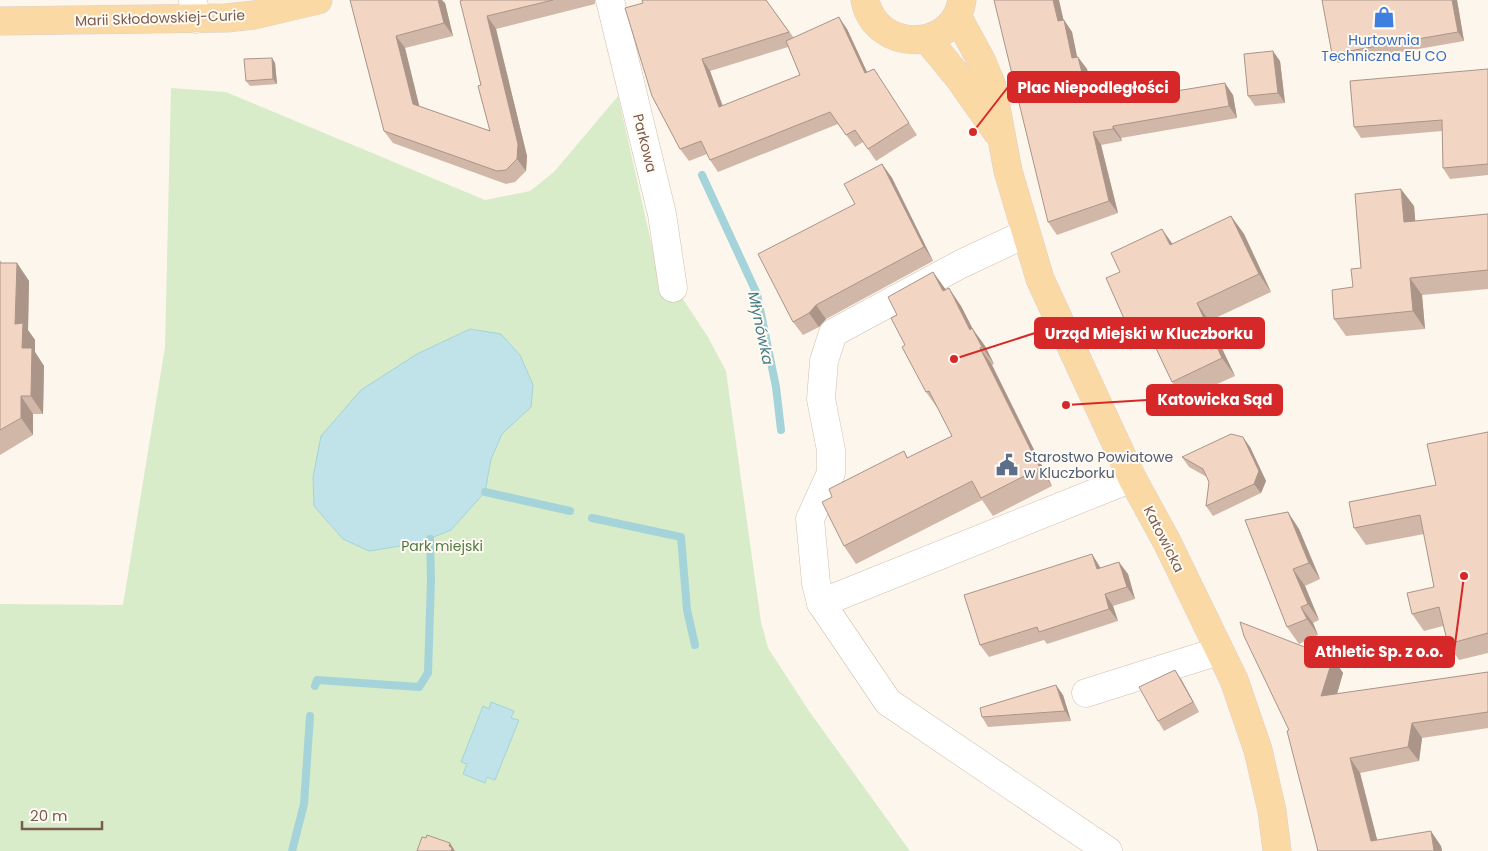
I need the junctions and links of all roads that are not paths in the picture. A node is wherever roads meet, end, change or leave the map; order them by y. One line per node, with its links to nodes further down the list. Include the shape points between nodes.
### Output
1 (318, 0): 5 (main road, Marii Skłodowskiej-Curie, via 254,15)
2 (610, 0): 10 (street, Parkowa, via 662,214)
3 (864, 1): 7 (main road, via 871,18 895,38)
4 (959, 8): 7 (main road, via 939,34); 8 (main road, Katowicka, via 992,86)
5 (195, 10): 6 (main road, Marii Skłodowskiej-Curie)
6 (0, 21)
7 (928, 39): 8 (main road)
8 (1001, 138): 9 (main road, Katowicka)
9 (1025, 234): 11 (main road, Katowicka, via 1040,279); 12 (street, via 961,264 834,333 824,361 821,399 831,450 831,473 810,518)
10 (673, 288)
11 (1132, 478): 12 (street); 13 (main road, Katowicka, via 1167,542)
12 (821, 603): 15 (street, via 888,702)
13 (1219, 651): 14 (street); 16 (main road, Katowicka, via 1234,680 1258,750)
14 (1086, 693)
15 (1108, 851)
16 (1277, 851)

